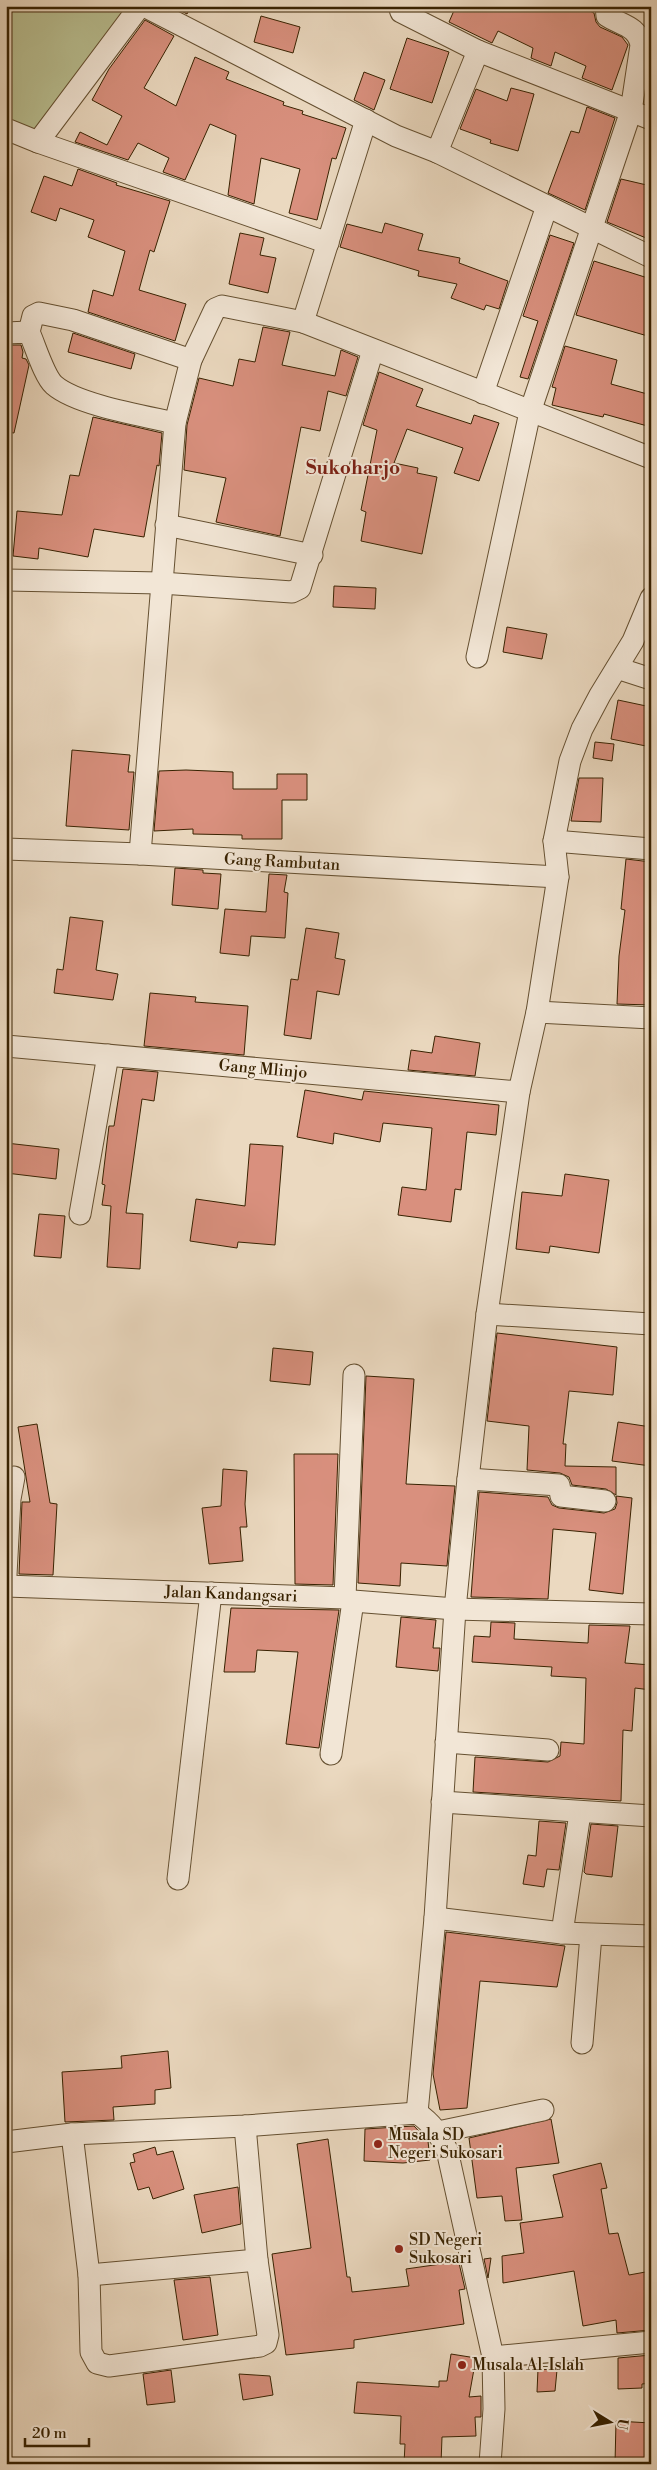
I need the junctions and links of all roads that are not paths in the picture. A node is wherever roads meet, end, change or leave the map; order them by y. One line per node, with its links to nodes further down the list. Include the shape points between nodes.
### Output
1 (140, 6): 10 (street)
2 (144, 6): 8 (street)
3 (606, 6): 6 (street, via 607,16 640,36)
4 (397, 8): 5 (street)
5 (478, 51): 6 (street); 11 (street)
6 (631, 111): 7 (street); 13 (street)
7 (651, 119)
8 (366, 120): 11 (street); 14 (street)
9 (6, 129): 10 (street)
10 (38, 142): 14 (street)
11 (437, 152): 12 (street)
12 (547, 206): 13 (street); 21 (street)
13 (591, 228): 15 (street); 22 (street)
14 (328, 243): 16 (street)
15 (651, 257)
16 (303, 322): 19 (street); 20 (street, via 222,306 215,309)
17 (29, 332): 18 (street); 20 (street, via 34,316 39,313 73,320); 23 (street, via 53,384 118,411)
18 (6, 333)
19 (373, 350): 21 (street); 26 (street)
20 (191, 360): 23 (street)
21 (483, 393): 22 (street)
22 (530, 412): 24 (street); 30 (street)
23 (176, 423): 25 (street)
24 (651, 458)
25 (166, 525): 26 (street); 28 (street)
26 (312, 555): 28 (street, via 300,588 292,592)
27 (6, 580): 28 (street)
28 (161, 583): 36 (street)
29 (651, 598): 31 (street, via 633,642)
30 (476, 657)
31 (617, 668): 32 (street); 33 (street, via 582,729 570,761)
32 (651, 679)
33 (554, 841): 35 (street); 37 (street)
34 (6, 849): 36 (street, Gang Rambutan)
35 (651, 849)
36 (140, 854): 37 (street, Gang Rambutan)
37 (558, 877): 38 (street)
38 (537, 1012): 39 (street); 42 (street)
39 (651, 1018)
40 (6, 1046): 41 (street, Gang Mlinjo)
41 (108, 1055): 42 (street, Gang Mlinjo); 43 (street)
42 (519, 1092): 44 (street)
43 (80, 1214)
44 (487, 1314): 45 (street); 48 (street)
45 (651, 1324)
46 (354, 1375): 53 (street)
47 (14, 1477): 50 (street)
48 (468, 1479): 49 (street, via 559,1485 561,1496); 54 (street)
49 (605, 1501)
50 (6, 1575)
51 (6, 1586): 52 (street, Jalan Kandangsari)
52 (211, 1593): 53 (street, Jalan Kandangsari); 62 (street)
53 (349, 1600): 54 (street, Jalan Kandangsari); 58 (street)
54 (455, 1610): 55 (street, Jalan Kandangsari); 56 (street)
55 (651, 1614)
56 (446, 1742): 57 (street); 59 (street)
57 (548, 1750)
58 (331, 1754)
59 (442, 1802): 60 (street); 63 (street)
60 (580, 1812): 61 (street); 64 (street)
61 (651, 1816)
62 (178, 1879)
63 (435, 1918): 64 (street); 69 (street)
64 (562, 1933): 65 (street)
65 (591, 1935): 66 (street); 67 (street)
66 (651, 1936)
67 (582, 2043)
68 (543, 2110): 71 (street)
69 (417, 2113): 70 (street); 71 (street)
70 (245, 2126): 72 (street); 74 (street)
71 (438, 2132): 77 (street, via 447,2150)
72 (72, 2134): 73 (street); 75 (street)
73 (6, 2142)
74 (257, 2260): 75 (street); 75 (street, via 268,2335 266,2342 260,2346 109,2366 98,2362 91,2352)
75 (89, 2275)
76 (651, 2342): 77 (street)
77 (493, 2357): 78 (street)
78 (490, 2464)

